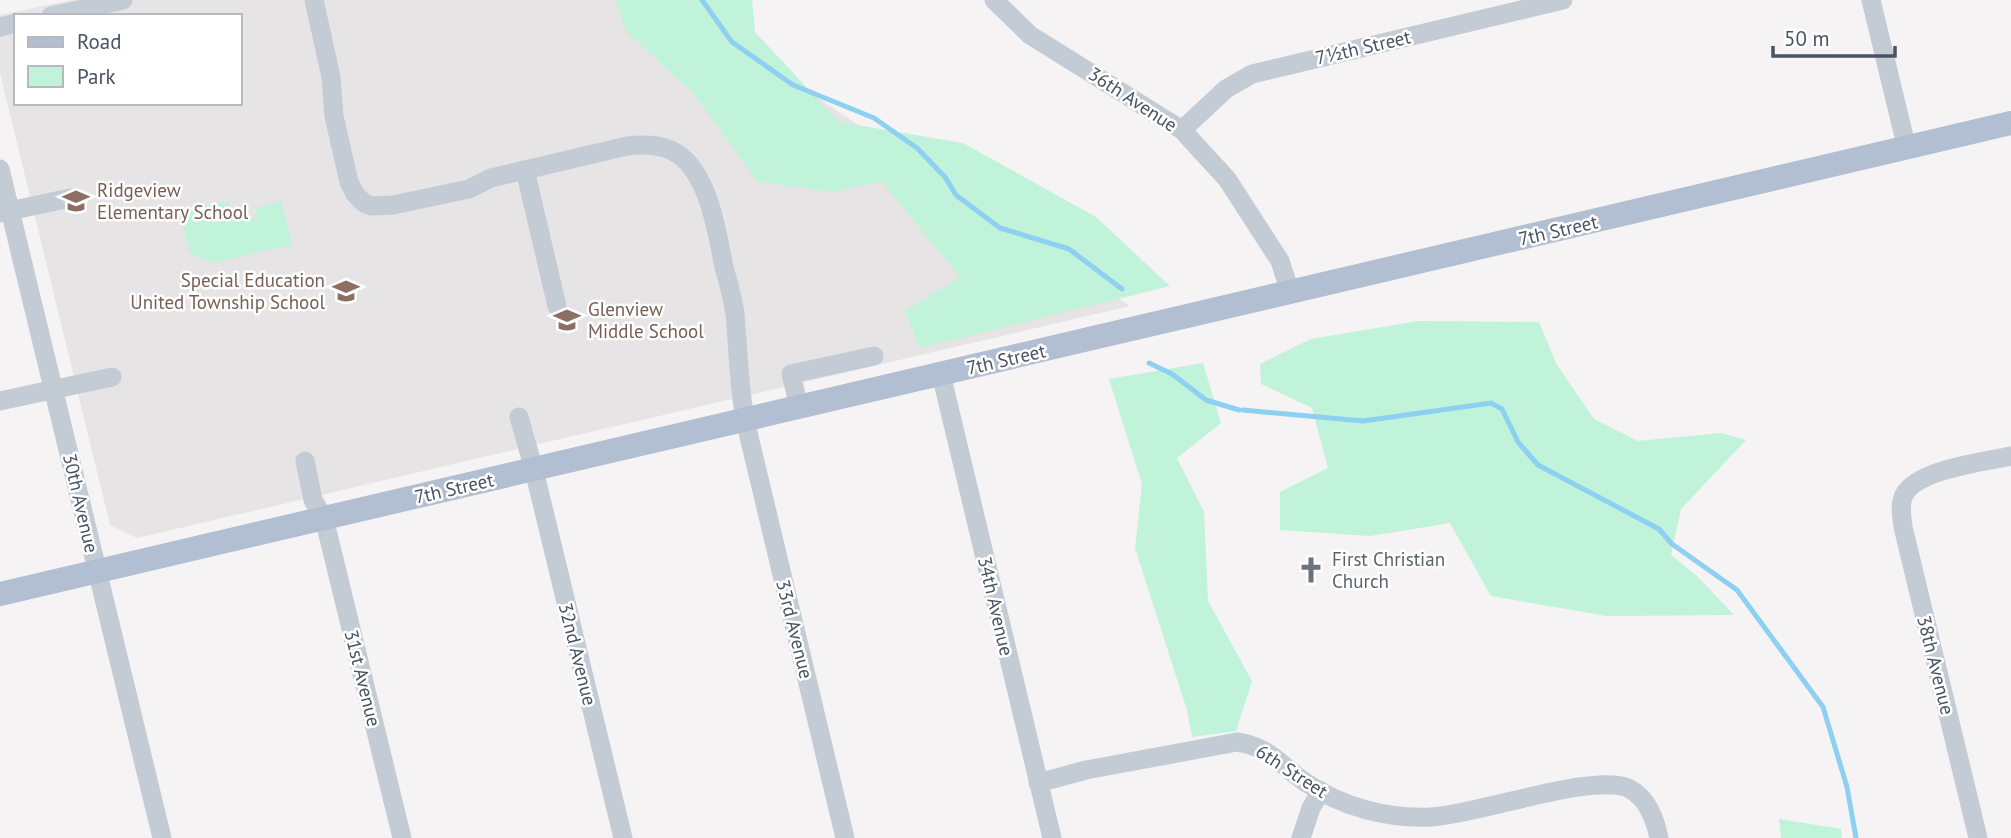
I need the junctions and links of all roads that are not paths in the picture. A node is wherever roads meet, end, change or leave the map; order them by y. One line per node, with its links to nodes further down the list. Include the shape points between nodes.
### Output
1 (123, 0): 6 (street)
2 (314, 0): 11 (street, 33rd Avenue, via 349,182 365,203 393,205 469,189)
3 (994, 0): 8 (street, 36th Avenue, via 1030,35)
4 (1563, 0): 8 (street, 7½th Street, via 1252,74 1226,89)
5 (1871, 0): 9 (street)
6 (60, 14)
7 (2011, 123): 9 (main road, 7th Street)
8 (1182, 130): 14 (street, 36th Avenue, via 1227,179 1280,261)
9 (1907, 149): 14 (main road, 7th Street)
10 (0, 169): 13 (street, 30th Avenue)
11 (525, 170): 15 (street); 23 (street, 33rd Avenue, via 645,144 664,147 683,158 705,193 735,311)
12 (70, 198): 13 (street)
13 (5, 211): 19 (street, 30th Avenue)
14 (1290, 292): 17 (main road, 7th Street)
15 (557, 306)
16 (874, 356): 21 (street, via 791,374)
17 (941, 373): 21 (main road, 7th Street); 30 (street, 34th Avenue)
18 (112, 377): 19 (street)
19 (53, 389): 20 (street); 28 (street, 30th Avenue)
20 (0, 401)
21 (799, 407): 23 (main road, 7th Street)
22 (519, 417): 26 (street, 32nd Avenue)
23 (745, 420): 26 (main road, 7th Street); 35 (street, 33rd Avenue)
24 (2011, 456): 39 (street, 38th Avenue, via 1921,479 1905,492 1901,511)
25 (305, 461): 27 (street, 31st Avenue, via 313,500)
26 (534, 470): 27 (main road, 7th Street); 34 (street, 32nd Avenue)
27 (324, 518): 28 (main road, 7th Street); 33 (street, 31st Avenue)
28 (97, 571): 29 (main road, 7th Street); 32 (street, 30th Avenue)
29 (0, 594)
30 (1038, 783): 31 (street, 6th Street, via 1086,769 1237,742 1258,746); 36 (street, 34th Avenue)
31 (1321, 791): 37 (street); 38 (street, 6th Street, via 1383,815 1430,817 1589,785 1616,784 1644,801)
32 (162, 838)
33 (402, 838)
34 (623, 838)
35 (845, 838)
36 (1052, 838)
37 (1301, 838)
38 (1659, 838)
39 (1978, 838)

